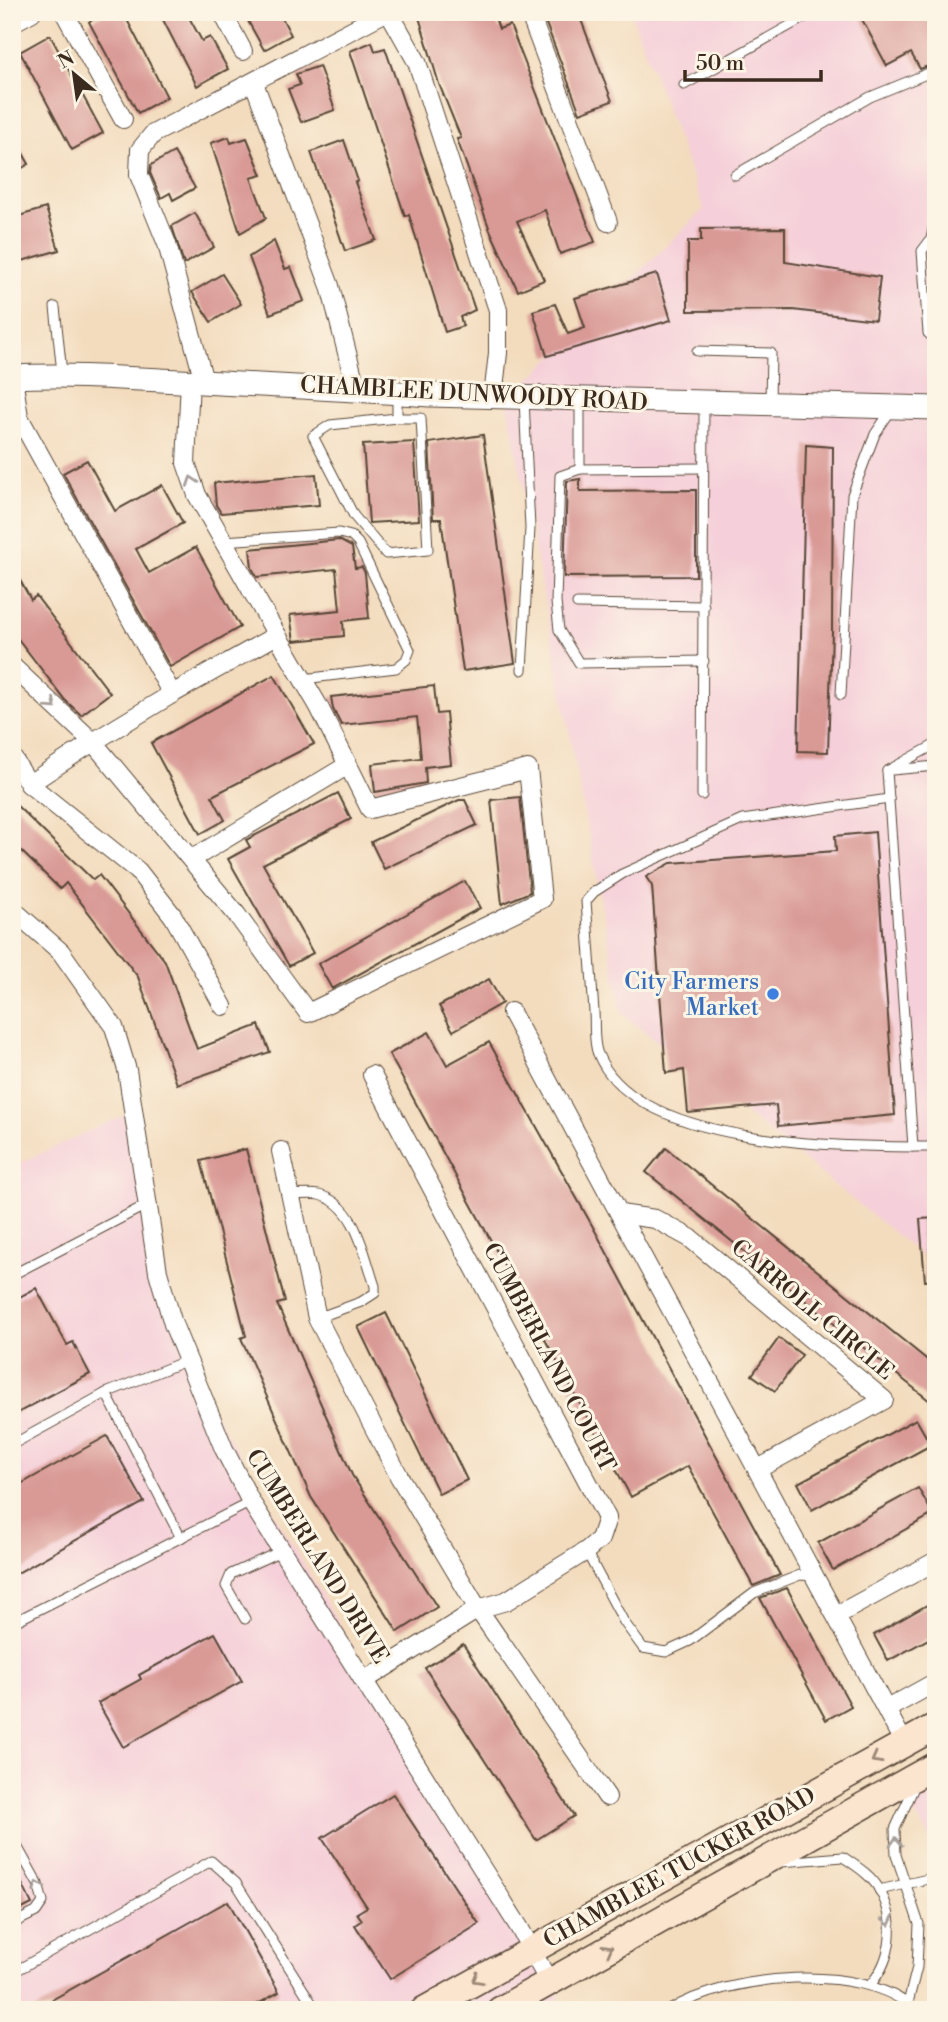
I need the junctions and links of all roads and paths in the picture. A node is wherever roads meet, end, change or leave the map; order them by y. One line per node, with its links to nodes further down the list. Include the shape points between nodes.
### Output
1 (33, 12): 7 (street)
2 (64, 12): 12 (street)
3 (222, 12): 8 (street)
4 (387, 12): 10 (street); 24 (street, via 417,62 498,310)
5 (529, 12): 15 (street)
6 (814, 12): 11 (lane)
7 (12, 23)
8 (243, 51)
9 (936, 70): 13 (lane, via 870,97)
10 (254, 83): 21 (street, via 153,134 140,150 139,175 167,244); 22 (street, via 330,286)
11 (684, 85)
12 (123, 119)
13 (735, 175)
14 (936, 216): 17 (lane, via 931,239 922,251 921,272 928,333)
15 (608, 222)
16 (55, 307): 19 (lane)
17 (936, 340)
18 (697, 351): 28 (lane, via 771,354)
19 (62, 375): 20 (street, CHAMBLEE DUNWOODY ROAD); 21 (street, CHAMBLEE DUNWOODY ROAD)
20 (13, 377): 42 (street, via 19,417)
21 (197, 381): 22 (street, CHAMBLEE DUNWOODY ROAD); 34 (street, one-way to 21, via 197,495 186,463)
22 (356, 388): 23 (street, CHAMBLEE DUNWOODY ROAD)
23 (397, 393): 24 (street, CHAMBLEE DUNWOODY ROAD); 31 (lane)
24 (493, 397): 25 (street, CHAMBLEE DUNWOODY ROAD)
25 (524, 397): 26 (street, CHAMBLEE DUNWOODY ROAD); 40 (lane, via 530,528)
26 (580, 399): 27 (street, CHAMBLEE DUNWOODY ROAD); 33 (lane)
27 (704, 402): 28 (street, CHAMBLEE DUNWOODY ROAD); 32 (lane)
28 (770, 404): 29 (street, CHAMBLEE DUNWOODY ROAD)
29 (893, 407): 30 (street, CHAMBLEE DUNWOODY ROAD); 43 (lane, via 875,434 852,495)
30 (936, 408)
31 (397, 418): 31 (lane, via 421,418 428,550 386,554 354,516 313,436 330,425)
32 (704, 468): 33 (lane); 36 (lane)
33 (580, 469): 38 (lane, via 560,476 556,602 559,631 579,663)
34 (223, 541): 37 (street); 41 (lane, via 339,533 358,543 410,650 407,660 396,668)
35 (577, 604): 36 (lane)
36 (704, 606): 38 (lane)
37 (278, 635): 41 (street); 42 (street)
38 (704, 660): 51 (lane)
39 (12, 666): 44 (street, one-way to 44)
40 (522, 670)
41 (303, 679): 47 (street)
42 (172, 694): 44 (street)
43 (841, 695)
44 (93, 742): 50 (street); 53 (street)
45 (936, 744): 49 (lane)
46 (12, 757): 50 (street)
47 (348, 765): 53 (street); 53 (street, via 370,810 528,769 542,899 308,1013)
48 (936, 766): 49 (lane)
49 (887, 771): 52 (lane)
50 (29, 784): 55 (street, via 138,872 173,916)
51 (702, 795)
52 (889, 799): 58 (lane); 58 (lane, via 742,820 622,874 586,901 597,1052 612,1080 637,1100 693,1125 825,1147)
53 (192, 859)
54 (12, 909): 62 (street, CUMBERLAND DRIVE, via 61,952 114,1027 127,1070)
55 (223, 1006)
56 (511, 1012): 63 (street)
57 (372, 1075): 73 (street, CUMBERLAND COURT, via 607,1518 600,1539)
58 (913, 1147): 59 (lane)
59 (936, 1147)
60 (281, 1150): 61 (street)
61 (291, 1195): 65 (street); 65 (lane, via 318,1195 337,1204 354,1225 375,1286 374,1293 361,1302)
62 (148, 1204): 64 (lane); 66 (street, CUMBERLAND DRIVE, via 158,1272)
63 (620, 1214): 69 (street); 69 (street, CARROLL CIRCLE, via 655,1219 690,1238 884,1400)
64 (12, 1275)
65 (317, 1318): 76 (street, via 400,1478)
66 (188, 1360): 67 (lane); 70 (street, CUMBERLAND DRIVE)
67 (106, 1394): 68 (lane); 71 (lane)
68 (15, 1443)
69 (758, 1469): 75 (street)
70 (251, 1502): 71 (lane); 72 (street, CUMBERLAND DRIVE)
71 (181, 1538): 79 (lane)
72 (283, 1550): 78 (lane, via 231,1574 226,1586); 80 (street, CUMBERLAND DRIVE)
73 (586, 1551): 75 (lane, via 643,1648 666,1652 690,1641 754,1592 800,1575); 76 (street, CUMBERLAND COURT, via 506,1601)
74 (936, 1561): 77 (street)
75 (816, 1576): 77 (street)
76 (478, 1609): 80 (street, CUMBERLAND COURT); 86 (street)
77 (837, 1615): 82 (street)
78 (245, 1619)
79 (12, 1623)
80 (365, 1680): 93 (street, CUMBERLAND DRIVE)
81 (936, 1682): 82 (street)
82 (887, 1709): 84 (street)
83 (936, 1726): 84 (main road, CHAMBLEE TUCKER ROAD)
84 (904, 1743): 93 (main road, CHAMBLEE TUCKER ROAD, one-way to 93)
85 (928, 1769): 88 (main road, CHAMBLEE TUCKER ROAD); 89 (lane, one-way to 85, via 896,1855 895,1829)
86 (607, 1797)
87 (12, 1837): 92 (lane, one-way to 87, via 36,1912 43,1902)
88 (759, 1864): 91 (lane, via 843,1857); 95 (main road, CHAMBLEE TUCKER ROAD, one-way to 88)
89 (907, 1882): 90 (lane, via 928,1879); 91 (lane); 97 (lane, via 919,1924)
90 (936, 1883)
91 (879, 1890): 96 (lane, one-way to 96, via 891,1928 889,1952 881,1973)
92 (12, 1924)
93 (530, 1949): 95 (street, CUMBERLAND DRIVE); 99 (main road, CHAMBLEE TUCKER ROAD, one-way to 99)
94 (12, 1973): 98 (lane, via 211,1861 236,1883)
95 (549, 1982): 100 (main road, CHAMBLEE TUCKER ROAD)
96 (870, 1985): 97 (lane); 101 (lane, via 796,1976 754,1981)
97 (912, 2006)
98 (316, 2010)
99 (424, 2010)
100 (500, 2010)
101 (670, 2010)

